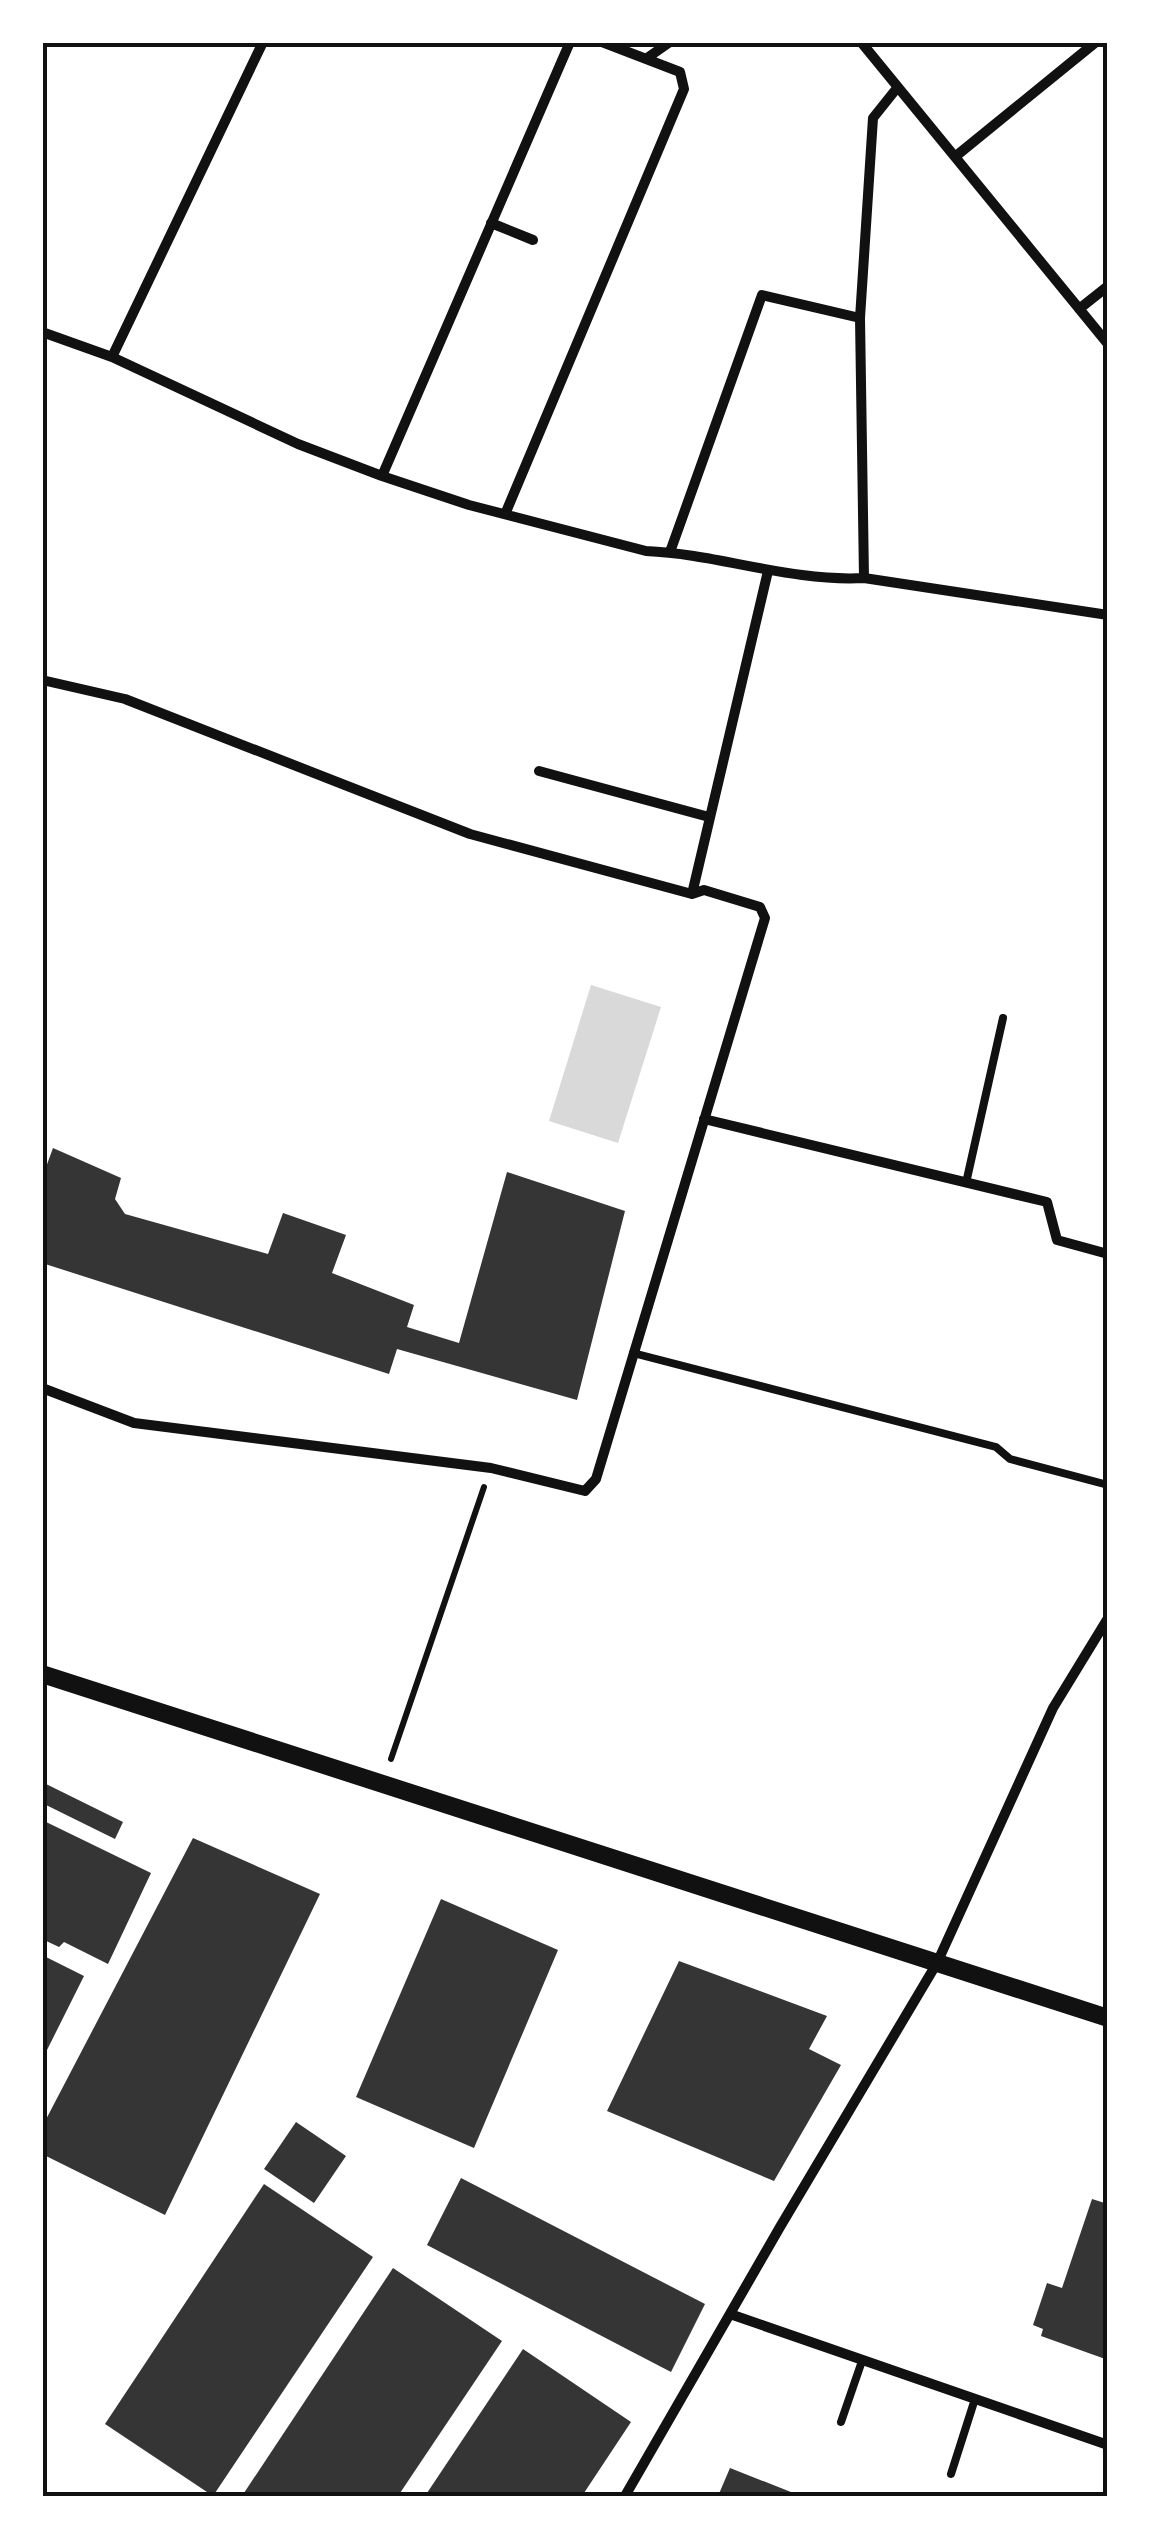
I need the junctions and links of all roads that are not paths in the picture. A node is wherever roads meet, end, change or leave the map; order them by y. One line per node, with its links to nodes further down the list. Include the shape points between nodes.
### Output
1 (264, 42): 17 (street)
2 (570, 42): 10 (street)
3 (602, 42): 7 (street)
4 (670, 42): 7 (street)
5 (861, 42): 8 (street)
6 (1096, 42): 9 (street)
7 (647, 58): 19 (street, via 680,72 684,90)
8 (897, 88): 9 (street); 14 (street, via 873,118)
9 (956, 156): 13 (street)
10 (491, 224): 11 (street); 18 (street)
11 (533, 240)
12 (1108, 286): 13 (street)
13 (1080, 309): 16 (street)
14 (860, 318): 20 (street, via 762,295); 22 (street)
15 (42, 332): 17 (street)
16 (1108, 344)
17 (112, 357): 18 (street)
18 (382, 476): 19 (street)
19 (506, 512): 20 (street)
20 (670, 552): 21 (street)
21 (768, 570): 22 (street); 26 (street)
22 (864, 578): 23 (street)
23 (1108, 615)
24 (42, 680): 27 (street, via 125,699 470,834)
25 (538, 771): 26 (street)
26 (709, 817): 27 (street)
27 (692, 894): 29 (street, via 704,890 760,907 765,918)
28 (1003, 1018): 30 (lane)
29 (704, 1119): 30 (street); 32 (street)
30 (966, 1183): 31 (street, via 1047,1202 1057,1240)
31 (1108, 1254)
32 (634, 1352): 33 (street, via 596,1479 585,1491 491,1468 134,1422); 34 (lane, via 996,1447 1010,1459)
33 (42, 1388)
34 (1108, 1485)
35 (1108, 1618): 37 (street, via 1053,1708)
36 (42, 1674): 37 (street)
37 (937, 1963): 38 (street); 39 (street)
38 (1108, 2018)
39 (730, 2314): 40 (street); 45 (street)
40 (862, 2361): 41 (street); 42 (lane)
41 (974, 2402): 43 (street); 44 (lane)
42 (841, 2422)
43 (1108, 2446)
44 (951, 2474)
45 (626, 2496)

